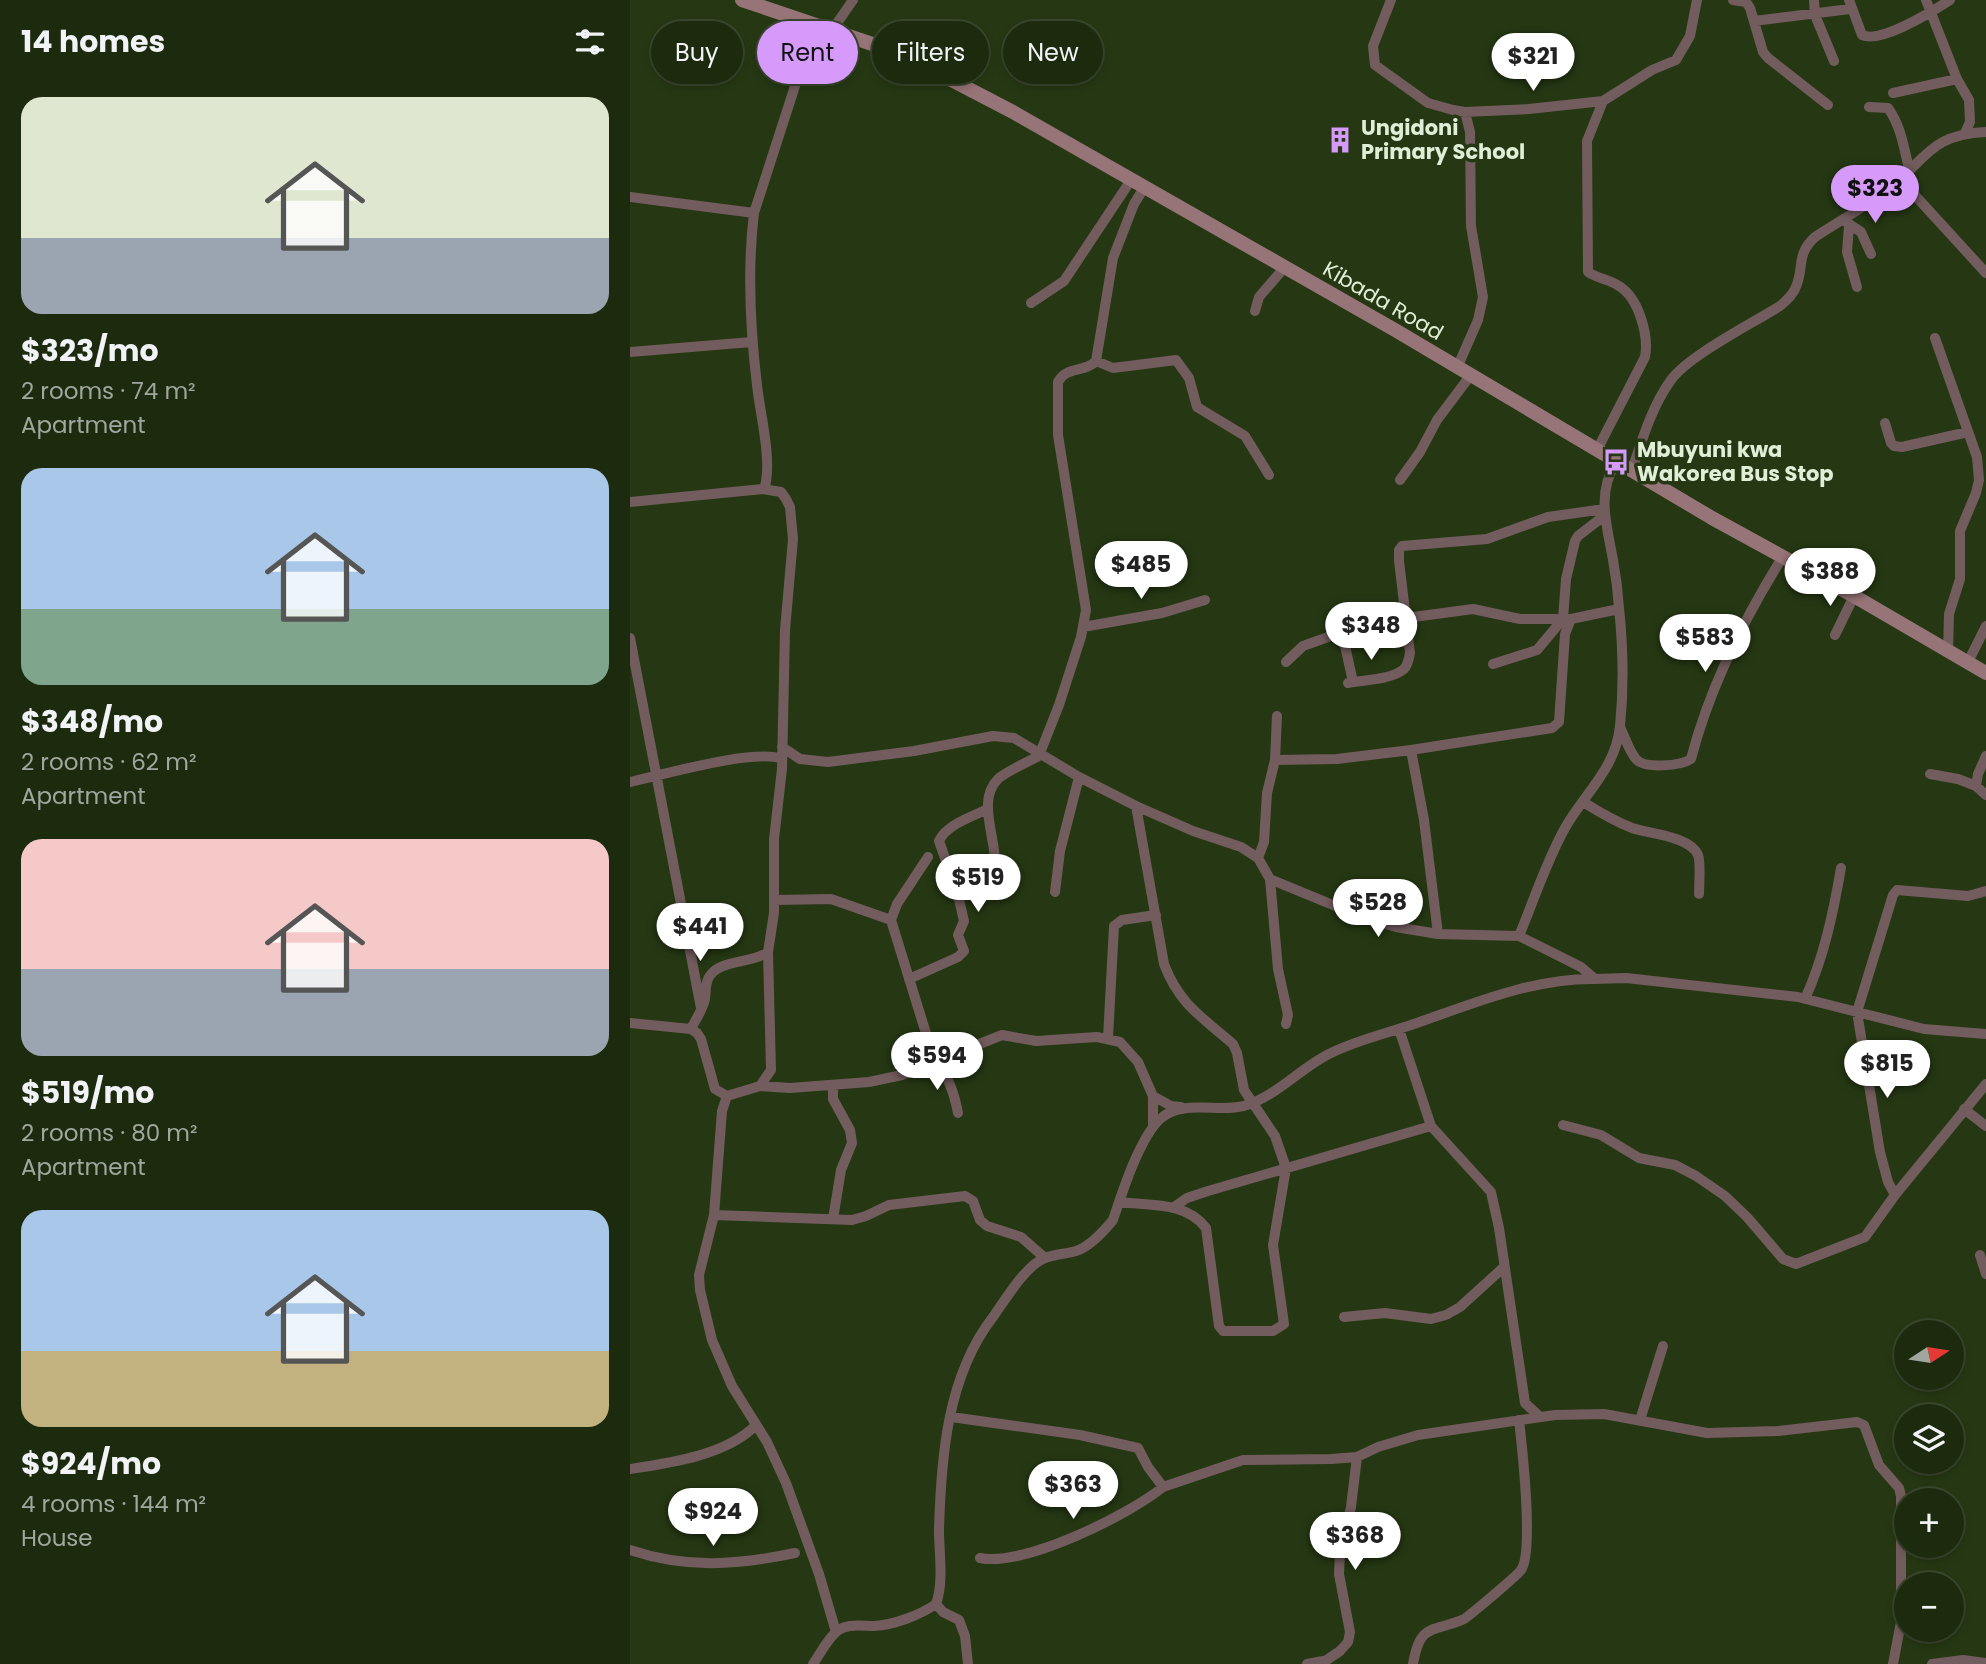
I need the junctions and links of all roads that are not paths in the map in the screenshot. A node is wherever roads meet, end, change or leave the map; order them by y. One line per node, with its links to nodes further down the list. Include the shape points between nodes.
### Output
1 (742, 0): 12 (main road, Kibada Road)
2 (853, 0): 13 (street)
3 (1391, 0): 23 (street, via 1373,46 1375,65 1428,103)
4 (1698, 0): 20 (street, via 1690,36 1676,60)
5 (1732, 0): 14 (street, via 1746,2)
6 (1814, 0): 11 (street)
7 (1927, 0): 10 (street)
8 (1950, 0): 10 (street)
9 (1849, 4): 10 (street, via 1861,34 1868,38); 11 (street)
10 (1931, 12): 17 (street)
11 (1815, 15): 14 (street); 16 (street)
12 (806, 21)
13 (838, 21)
14 (1754, 21): 21 (street, via 1768,58)
15 (858, 38): 28 (main road, Kibada Road, via 1013,112)
16 (1835, 61)
17 (1957, 79): 19 (street); 25 (street, via 1969,100 1970,121)
18 (796, 84): 30 (street)
19 (1893, 93)
20 (1603, 102): 23 (street); 46 (street, via 1586,149 1587,267 1595,277 1616,283 1632,298 1647,347)
21 (1828, 105)
22 (1869, 107): 26 (street, via 1891,112)
23 (1465, 112): 42 (street, via 1470,132 1471,226 1483,297)
24 (1986, 132): 25 (street)
25 (1965, 133): 26 (street, via 1938,143)
26 (1909, 169): 27 (street)
27 (1900, 180): 31 (street); 34 (street)
28 (1137, 184): 33 (main road, Kibada Road); 36 (street, via 1064,281); 41 (street, via 1113,258)
29 (630, 197): 30 (street)
30 (754, 213): 39 (street, via 749,272)
31 (1847, 222): 32 (street, via 1861,232); 35 (street, via 1847,251); 48 (street, via 1805,246 1790,298 1672,378 1649,421)
32 (1871, 254)
33 (1284, 268): 37 (street, via 1259,297); 42 (main road, Kibada Road)
34 (1986, 273)
35 (1857, 286)
36 (1031, 303)
37 (1255, 311)
38 (1935, 338): 45 (street)
39 (752, 342): 40 (street); 51 (street, via 767,480)
40 (630, 352)
41 (1096, 361): 49 (street, via 1113,368 1176,360 1189,378 1197,407 1245,436); 61 (street, via 1067,372 1058,382 1058,435 1084,592)
42 (1457, 368): 43 (main road, Kibada Road)
43 (1470, 376): 46 (main road, Kibada Road); 50 (street)
44 (1885, 423): 45 (street, via 1891,443 1902,447)
45 (1968, 432): 65 (street, via 1979,480 1960,531 1959,579 1949,614)
46 (1597, 450): 47 (main road, Kibada Road)
47 (1616, 462): 48 (main road, Kibada Road); 53 (street, via 1605,485)
48 (1632, 470): 54 (main road, Kibada Road)
49 (1269, 475)
50 (1400, 480)
51 (763, 489): 52 (street); 75 (street, via 780,492 786,499 792,524)
52 (630, 502)
53 (1604, 512): 57 (street); 58 (street, via 1548,517 1487,539 1402,546 1399,561); 59 (street, via 1575,541 1566,579)
54 (1782, 558): 55 (main road, Kibada Road); 71 (street, via 1751,609 1700,724 1691,759 1673,765 1644,765 1636,760)
55 (1854, 596): 63 (street); 65 (main road, Kibada Road)
56 (1205, 600): 61 (street)
57 (1619, 609): 59 (street); 71 (street)
58 (1406, 618): 59 (street, via 1474,609 1520,619); 62 (street); 62 (street, via 1409,662 1390,675 1351,683)
59 (1567, 619): 68 (street, via 1537,650); 72 (street, via 1559,722 1552,728)
60 (1986, 626): 67 (street)
61 (1083, 627): 73 (street)
62 (1342, 632): 66 (street, via 1303,646)
63 (1835, 635)
64 (630, 638): 79 (street)
65 (1948, 651): 67 (main road, Kibada Road)
66 (1286, 662)
67 (1968, 662): 69 (main road, Kibada Road)
68 (1493, 664)
69 (1986, 673)
70 (1277, 716): 77 (street)
71 (1620, 727): 84 (street, via 1606,769)
72 (1411, 750): 77 (street, via 1337,759); 98 (street)
73 (1041, 754): 76 (street, via 1003,735 850,761); 80 (street); 86 (street, via 998,779 989,792)
74 (1986, 756): 82 (street)
75 (782, 758): 76 (street); 76 (street); 79 (street, via 739,759); 95 (street)
76 (800, 759)
77 (1275, 760): 88 (street)
78 (1930, 774): 82 (street)
79 (657, 776): 81 (street); 104 (street)
80 (1079, 777): 85 (street); 93 (street)
81 (630, 782)
82 (1976, 786): 83 (street)
83 (1986, 795)
84 (1583, 802): 94 (street, via 1635,829 1690,846 1698,855); 99 (street, via 1551,855)
85 (1136, 806): 88 (street); 96 (street)
86 (988, 809): 91 (street, via 995,866); 91 (street, via 940,836)
87 (928, 857): 97 (street)
88 (1258, 858): 90 (street)
89 (1840, 868): 103 (street, via 1820,965)
90 (1270, 879): 98 (street, via 1378,923); 107 (street)
91 (953, 882): 102 (street, via 964,921 958,935 964,951)
92 (1986, 891): 105 (street, via 1968,896 1897,890)
93 (1055, 892)
94 (1699, 894)
95 (774, 900): 97 (street, via 831,899); 100 (street)
96 (1156, 915): 111 (street, via 1122,920 1114,926); 118 (street, via 1172,984 1184,1002 1233,1044 1244,1090)
97 (891, 920): 102 (street)
98 (1438, 934): 99 (street)
99 (1519, 936): 101 (street)
100 (768, 952): 104 (street, via 714,971 706,983); 115 (street, via 771,1070)
101 (1595, 978): 103 (street); 109 (street, via 1572,978 1505,993)
102 (909, 979): 112 (street)
103 (1805, 999): 105 (street)
104 (701, 1008): 108 (street)
105 (1857, 1012): 110 (street, via 1924,1029); 127 (street, via 1880,1152)
106 (630, 1023): 108 (street)
107 (1286, 1024)
108 (691, 1028): 116 (street, via 701,1039 715,1089)
109 (1399, 1029): 118 (street, via 1329,1054); 123 (street)
110 (1986, 1034)
111 (1108, 1038): 112 (street, via 1036,1041 1002,1035); 117 (street, via 1120,1042 1138,1062)
112 (938, 1062): 113 (street, via 869,1082); 121 (street, via 954,1093)
113 (833, 1084): 115 (street); 131 (street, via 834,1099 852,1143 841,1170)
114 (1986, 1084): 120 (street)
115 (760, 1086): 116 (street)
116 (727, 1096): 130 (street)
117 (1153, 1096): 119 (street); 125 (street)
118 (1254, 1102): 119 (street, via 1226,1108); 126 (street, via 1275,1136)
119 (1184, 1108): 125 (street, via 1162,1117)
120 (1964, 1109): 124 (street); 127 (street)
121 (958, 1113)
122 (1563, 1125): 127 (street, via 1601,1135 1639,1158 1675,1165 1696,1176 1725,1196 1783,1259 1796,1264 1865,1237)
123 (1431, 1126): 126 (street); 134 (street, via 1491,1192)
124 (1986, 1126)
125 (1153, 1127): 128 (street)
126 (1286, 1168): 129 (street, via 1187,1198); 129 (street, via 1273,1245 1284,1325 1273,1331 1223,1331 1219,1326 1206,1228)
127 (1895, 1195)
128 (1119, 1202): 129 (street); 133 (street, via 1108,1226 1080,1250)
129 (1174, 1207)
130 (714, 1215): 131 (street); 143 (street, via 699,1275 700,1290 712,1340 732,1386)
131 (833, 1219): 133 (street, via 859,1218 889,1205 965,1196 987,1226 1021,1237)
132 (1980, 1255): 135 (street)
133 (1045, 1258): 139 (street, via 1023,1277 965,1361)
134 (1504, 1267): 136 (street, via 1446,1315 1431,1319 1385,1314); 138 (street)
135 (1986, 1274)
136 (1344, 1317)
137 (1663, 1346): 142 (street)
138 (1525, 1403): 140 (street); 141 (street)
139 (951, 1417): 146 (street, via 1138,1448); 150 (street, via 941,1465)
140 (1540, 1417): 141 (street); 142 (street, via 1604,1414)
141 (1517, 1420): 144 (street, via 1419,1435); 158 (street, via 1527,1551 1522,1569 1473,1614 1430,1628 1421,1637)
142 (1640, 1420): 159 (street, via 1707,1433 1864,1425 1879,1465 1894,1480 1901,1496 1901,1622)
143 (756, 1424): 145 (street, via 730,1443 684,1460); 151 (street, via 786,1483)
144 (1357, 1457): 146 (street, via 1244,1460); 153 (street, via 1339,1563 1350,1632 1340,1651)
145 (630, 1469)
146 (1163, 1487): 149 (street, via 1088,1532 1004,1557)
147 (630, 1550): 148 (street, via 676,1561 731,1564)
148 (795, 1553)
149 (980, 1558)
150 (936, 1604): 151 (street, via 893,1622); 156 (street, via 959,1620)
151 (836, 1632): 155 (street)
152 (1964, 1662): 154 (street); 160 (street)
153 (1322, 1663): 157 (street)
154 (1986, 1663)
155 (813, 1664)
156 (968, 1664)
157 (1307, 1664)
158 (1413, 1664)
159 (1893, 1664)
160 (1932, 1664)

